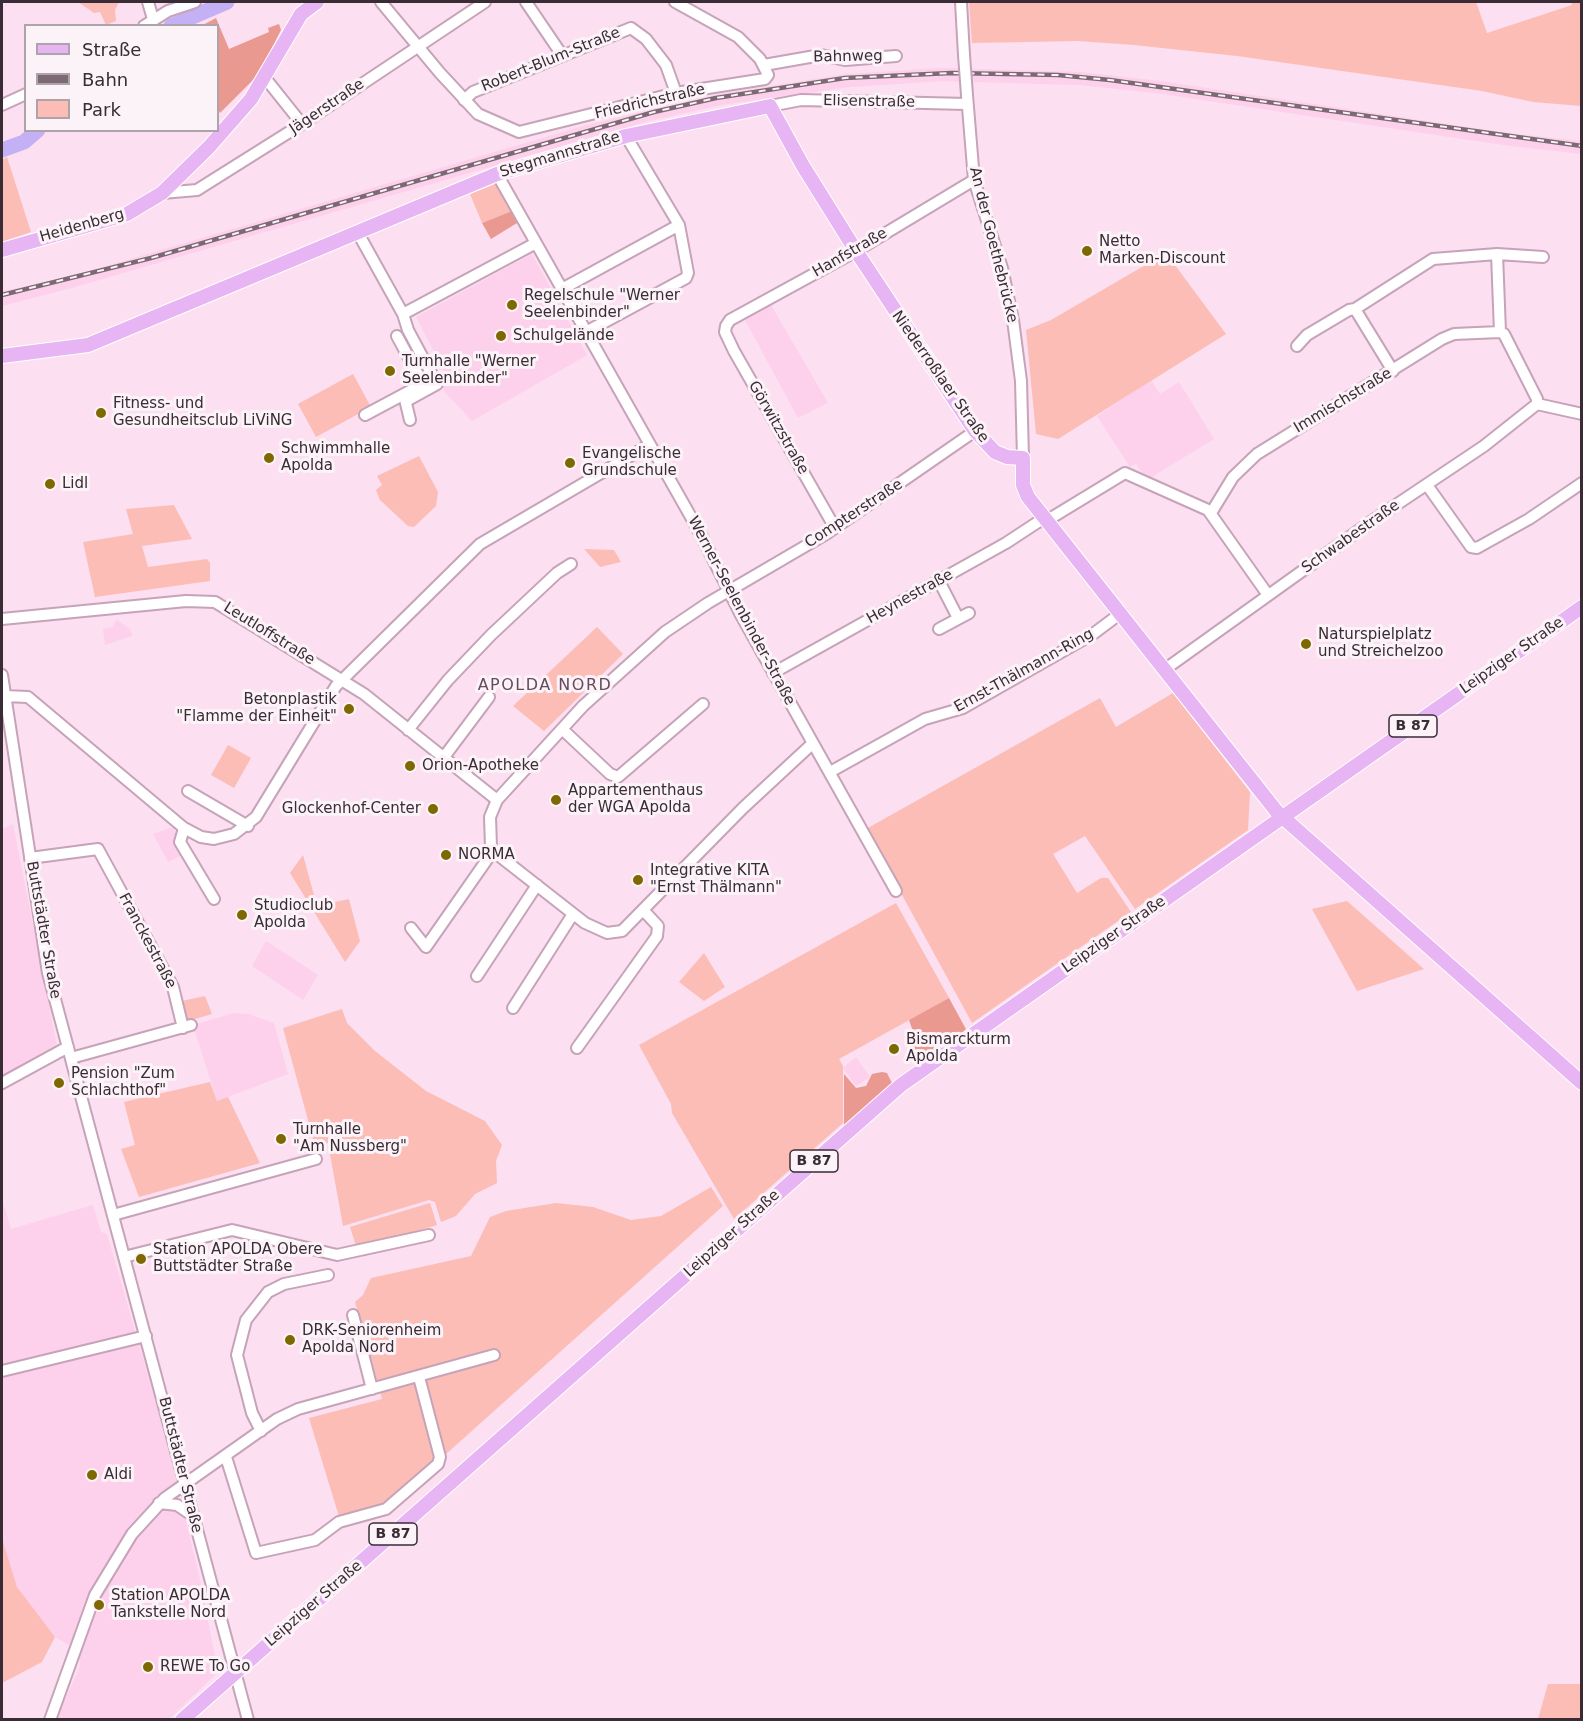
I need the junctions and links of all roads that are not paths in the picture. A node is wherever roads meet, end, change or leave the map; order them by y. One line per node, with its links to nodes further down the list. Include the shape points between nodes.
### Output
1 (148, 2): 9 (street)
2 (195, 2): 9 (street)
3 (317, 2): 14 (main road, Heidenberg, via 296,21)
4 (381, 2): 10 (street)
5 (485, 2): 10 (street, Jägerstraße)
6 (526, 2): 11 (street)
7 (961, 2): 18 (street, An der Goethebrücke, bridge)
8 (682, 3): 13 (street, via 738,37)
9 (148, 22)
10 (417, 47): 17 (street); 21 (street, Jägerstraße)
11 (562, 55): 15 (street, Robert-Blum-Straße, via 631,28 646,39 666,65); 17 (street, Robert-Blum-Straße, via 473,92)
12 (896, 56): 13 (street, Bahnweg, via 845,60 821,55)
13 (764, 65): 15 (street, Friedrichstraße, via 768,75 765,79)
14 (266, 79): 21 (street); 25 (main road, Heidenberg, via 209,147)
15 (676, 93): 17 (street, Friedrichstraße, via 519,132 489,121)
16 (24, 95): 19 (street)
17 (464, 100)
18 (967, 100): 20 (street, Elisenstraße, via 801,100); 24 (street, An der Goethebrücke)
19 (2, 105)
20 (771, 106): 22 (main road, Stegmannstraße); 30 (main road, Niederroßlaer Straße)
21 (302, 124): 25 (street, Jägerstraße, via 197,190)
22 (626, 136): 23 (main road, Stegmannstraße); 26 (street)
23 (497, 174): 27 (main road, Stegmannstraße); 28 (street, Werner-Seelenbinder-Straße)
24 (974, 180): 30 (street, Hanfstraße); 50 (street, An der Goethebrücke, via 999,257 1013,320 1021,381)
25 (162, 193): 29 (main road, Heidenberg, via 127,214)
26 (679, 225): 33 (street); 37 (street, via 687,259 686,278)
27 (358, 233): 35 (street); 41 (main road, Stegmannstraße, via 88,345)
28 (536, 243): 33 (street, Werner-Seelenbinder-Straße); 35 (street)
29 (2, 250)
30 (856, 251): 36 (street, Hanfstraße, via 730,320); 48 (main road, Niederroßlaer Straße)
31 (1497, 254): 32 (street); 34 (street, via 1433,260); 38 (street)
32 (1543, 257)
33 (562, 290): 37 (street, Werner-Seelenbinder-Straße)
34 (1355, 309): 40 (street, via 1307,335); 42 (street)
35 (403, 314): 43 (street, via 437,384)
36 (726, 326): 55 (street, Görwitzstraße, via 725,332 743,367)
37 (586, 332): 49 (street, Werner-Seelenbinder-Straße)
38 (1500, 332): 42 (street, Immischstraße, via 1454,334); 44 (street)
39 (397, 336): 43 (street, via 423,384)
40 (1297, 346)
41 (2, 356)
42 (1393, 371): 53 (street, Immischstraße, via 1257,454 1233,477)
43 (405, 398): 46 (street); 47 (street)
44 (1537, 404): 45 (street); 52 (street, Schwabestraße)
45 (1581, 414)
46 (365, 415)
47 (410, 420)
48 (975, 431): 50 (main road, Niederroßlaer Straße, via 994,452); 55 (street, Compterstraße)
49 (649, 445): 58 (street, Werner-Seelenbinder-Straße); 69 (street, via 480,544)
50 (1023, 458): 54 (main road, via 1024,491)
51 (1581, 483): 52 (street, via 1477,548 1471,547)
52 (1427, 485): 59 (street, Schwabestraße)
53 (1211, 513): 54 (street, Heynestraße, via 1125,473); 59 (street)
54 (1046, 520): 57 (street, Heynestraße); 62 (main road)
55 (835, 528): 58 (street, Compterstraße)
56 (572, 564): 74 (street, via 557,573 491,635)
57 (939, 581): 63 (street); 67 (street, Heynestraße)
58 (729, 591): 67 (street, Werner-Seelenbinder-Straße); 73 (street, via 665,632)
59 (1268, 595): 66 (street, Schwabestraße)
60 (1581, 607): 80 (main road, Leipziger Straße / B 87)
61 (969, 613): 63 (street)
62 (1120, 614): 66 (main road); 77 (street, Ernst-Thälmann-Ring, via 1093,634 963,708 925,719)
63 (958, 618): 65 (street)
64 (2, 619): 69 (street, Leutloffstraße, via 186,601 215,602)
65 (939, 629)
66 (1164, 670): 80 (main road)
67 (773, 673): 75 (street, Werner-Seelenbinder-Straße)
68 (2, 675): 70 (street, Buttstädter Straße)
69 (343, 680): 74 (street, Leutloffstraße); 81 (street, via 328,696)
70 (5, 696): 82 (street, via 28,697); 84 (street, Buttstädter Straße)
71 (489, 697): 76 (street)
72 (703, 704): 73 (street, via 618,777)
73 (562, 729): 79 (street)
74 (408, 730): 76 (street, Leutloffstraße)
75 (812, 744): 77 (street, Werner-Seelenbinder-Straße); 88 (street, via 743,808)
76 (444, 757): 79 (street, Leutloffstraße)
77 (830, 772): 86 (street, Werner-Seelenbinder-Straße)
78 (188, 791): 81 (street)
79 (497, 800): 83 (street, via 490,817)
80 (1282, 818): 96 (main road); 113 (main road, Leipziger Straße / B 87, via 901,1085)
81 (248, 826): 82 (street, via 214,839)
82 (184, 828): 87 (street, via 180,842)
83 (493, 851): 85 (street); 90 (street, via 426,947)
84 (30, 858): 94 (street, Buttstädter Straße, via 48,973); 94 (street, Franckestraße, via 98,849 172,987 187,1026)
85 (537, 885): 89 (street); 91 (street)
86 (896, 891)
87 (214, 899)
88 (644, 911): 89 (street, via 622,931 607,933); 93 (street, via 658,926 657,936)
89 (573, 914): 92 (street)
90 (411, 928)
91 (477, 976)
92 (513, 1008)
93 (577, 1048)
94 (69, 1052): 95 (street, Franckestraße); 98 (street, Buttstädter Straße)
95 (2, 1083)
96 (1581, 1083)
97 (316, 1159): 98 (street)
98 (113, 1215): 100 (street, Buttstädter Straße)
99 (429, 1235): 100 (street, via 337,1255 232,1230)
100 (124, 1257): 103 (street, Buttstädter Straße)
101 (328, 1275): 108 (street, via 284,1284 268,1292 246,1320 237,1354 252,1413)
102 (353, 1315): 107 (street)
103 (146, 1336): 105 (street); 110 (street, Buttstädter Straße)
104 (494, 1355): 106 (street)
105 (2, 1371)
106 (419, 1377): 107 (street); 109 (street, via 440,1457 438,1464 386,1509 339,1522 315,1540 256,1553)
107 (372, 1389): 108 (street, via 298,1409)
108 (261, 1431): 109 (street)
109 (226, 1457): 110 (street)
110 (184, 1483): 111 (street); 112 (street, Buttstädter Straße)
111 (159, 1503): 112 (street, via 177,1505); 114 (street, via 116,1557 95,1595)
112 (192, 1515): 113 (street, Buttstädter Straße)
113 (234, 1674): 115 (main road, Leipziger Straße / B 87); 116 (street, Buttstädter Straße)
114 (50, 1719)
115 (182, 1719)
116 (248, 1719)

